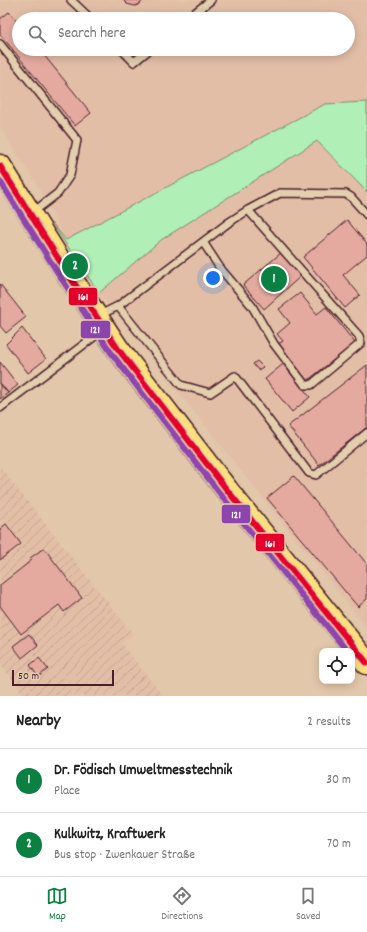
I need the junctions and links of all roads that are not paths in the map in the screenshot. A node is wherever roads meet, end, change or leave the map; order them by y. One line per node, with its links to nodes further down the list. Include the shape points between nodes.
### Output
1 (71, 0): 3 (lane)
2 (211, 0): 4 (lane)
3 (83, 12)
4 (196, 12)
5 (0, 44): 10 (lane, via 77,140 70,175 58,193)
6 (128, 56): 7 (lane, via 134,62)
7 (141, 56)
8 (0, 166): 10 (main road)
9 (248, 210): 11 (lane, via 280,193 346,194); 12 (lane); 12 (lane, via 359,336 361,343 312,385 306,385 278,350 252,306 220,268)
10 (30, 215): 14 (main road)
11 (367, 215)
12 (203, 242): 13 (lane)
13 (118, 306): 14 (lane); 16 (lane, via 181,385 210,393 235,376 309,473 316,475)
14 (100, 323): 15 (lane); 17 (main road, via 175,424)
15 (0, 408)
16 (367, 433)
17 (367, 663)

